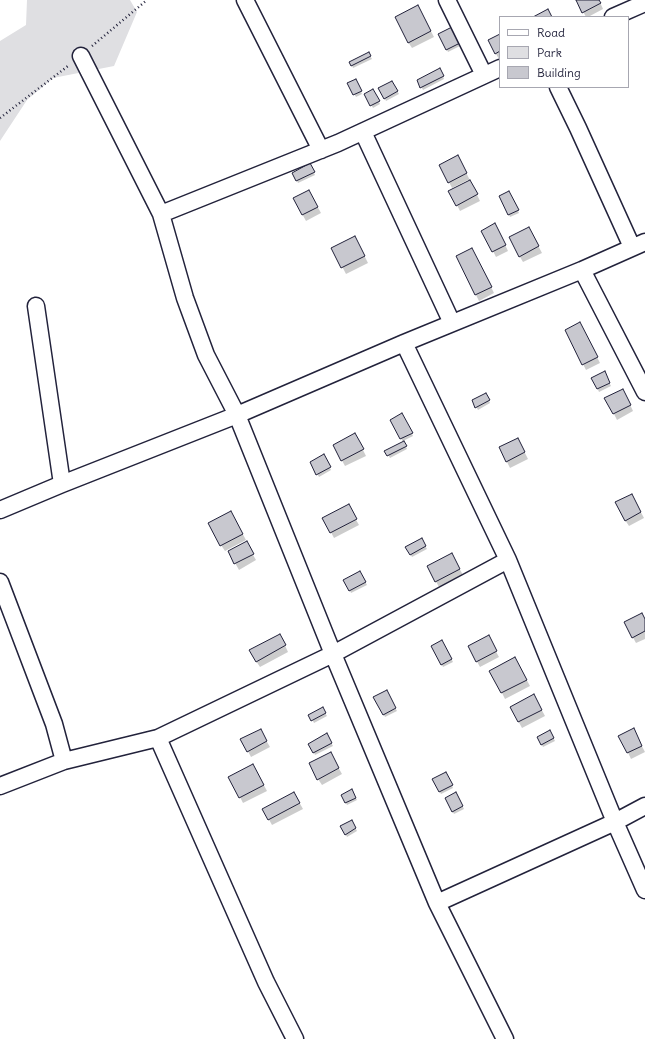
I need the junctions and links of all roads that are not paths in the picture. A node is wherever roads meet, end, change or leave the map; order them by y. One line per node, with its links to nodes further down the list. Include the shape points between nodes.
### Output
1 (245, 0): 10 (street)
2 (446, 0): 7 (street)
3 (645, 3): 4 (street)
4 (615, 16)
5 (81, 56): 11 (street)
6 (499, 68): 7 (street)
7 (484, 75): 9 (street)
8 (558, 88): 12 (street)
9 (363, 132): 10 (street); 15 (street)
10 (321, 150): 11 (street)
11 (161, 214): 18 (street, via 185,298 206,355)
12 (639, 245): 13 (street)
13 (582, 270): 15 (street); 17 (street)
14 (36, 306): 19 (street)
15 (452, 323): 16 (street)
16 (404, 343): 18 (street); 21 (street)
17 (645, 392)
18 (237, 415): 19 (street); 23 (street)
19 (62, 484): 20 (street)
20 (0, 510)
21 (508, 560): 23 (street); 28 (street)
22 (0, 582): 25 (street, via 54,724)
23 (333, 654): 24 (street); 30 (street)
24 (158, 738): 25 (street); 31 (street, via 266,982)
25 (64, 760): 26 (street)
26 (0, 786)
27 (645, 806): 28 (street)
28 (615, 822): 29 (street); 30 (street)
29 (645, 890)
30 (437, 903): 32 (street)
31 (295, 1039)
32 (505, 1039)

